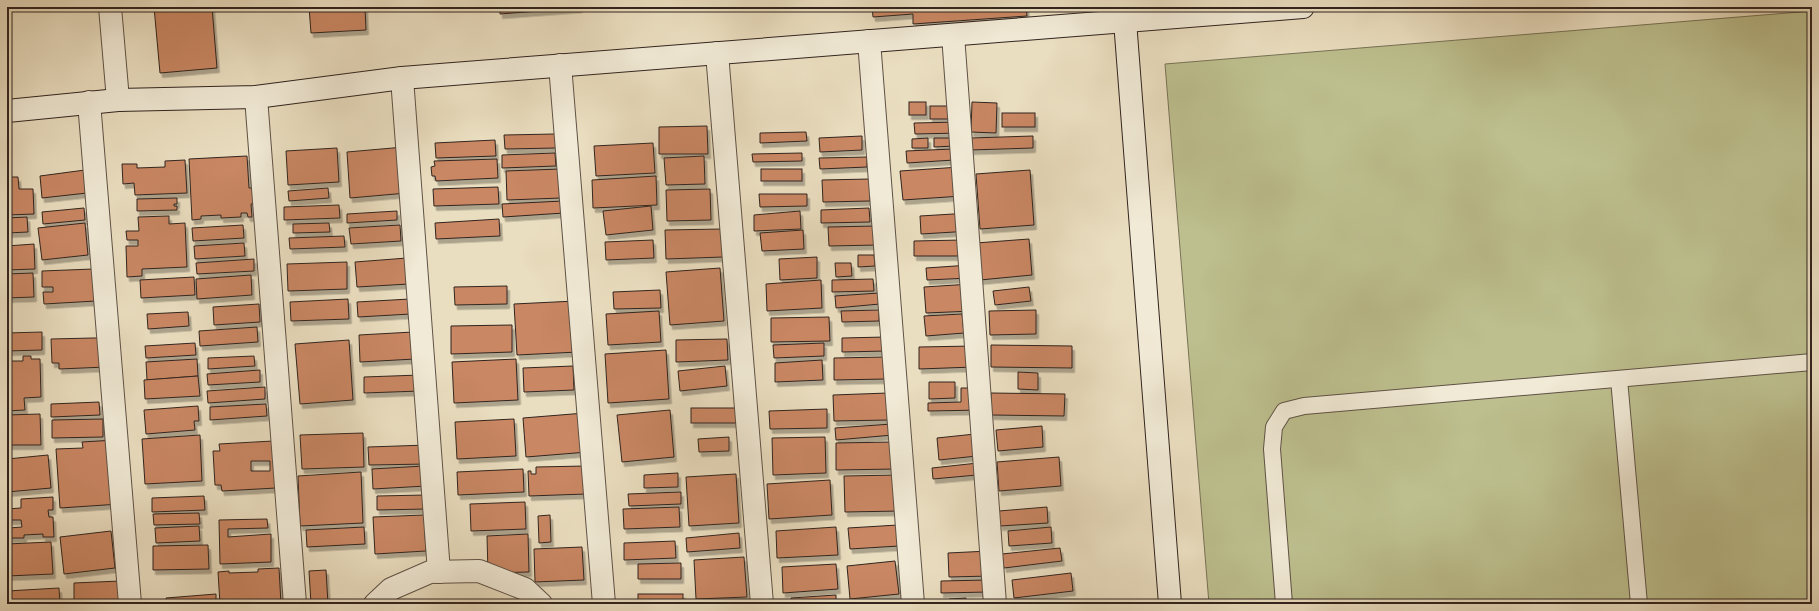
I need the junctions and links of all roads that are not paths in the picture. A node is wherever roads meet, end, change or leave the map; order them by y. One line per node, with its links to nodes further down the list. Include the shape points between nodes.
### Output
1 (110, 7): 10 (street)
2 (1303, 7): 3 (street)
3 (1125, 21): 4 (street); 24 (street)
4 (953, 35): 5 (street); 23 (street)
5 (869, 41): 6 (street); 22 (street)
6 (717, 53): 7 (street); 21 (street)
7 (560, 65): 8 (street); 20 (street)
8 (402, 78): 9 (street); 15 (street)
9 (256, 97): 10 (street); 17 (street)
10 (118, 100): 11 (street)
11 (89, 102): 12 (street); 16 (street)
12 (7, 111)
13 (1812, 362): 14 (lane)
14 (1619, 379): 25 (lane, via 1304,406 1284,411 1274,427 1272,449); 26 (lane)
15 (439, 572): 18 (street, via 430,572 390,589); 19 (street, via 478,571 525,589)
16 (130, 604)
17 (295, 604)
18 (375, 604)
19 (541, 604)
20 (604, 604)
21 (762, 604)
22 (913, 604)
23 (995, 604)
24 (1170, 604)
25 (1284, 604)
26 (1639, 604)

